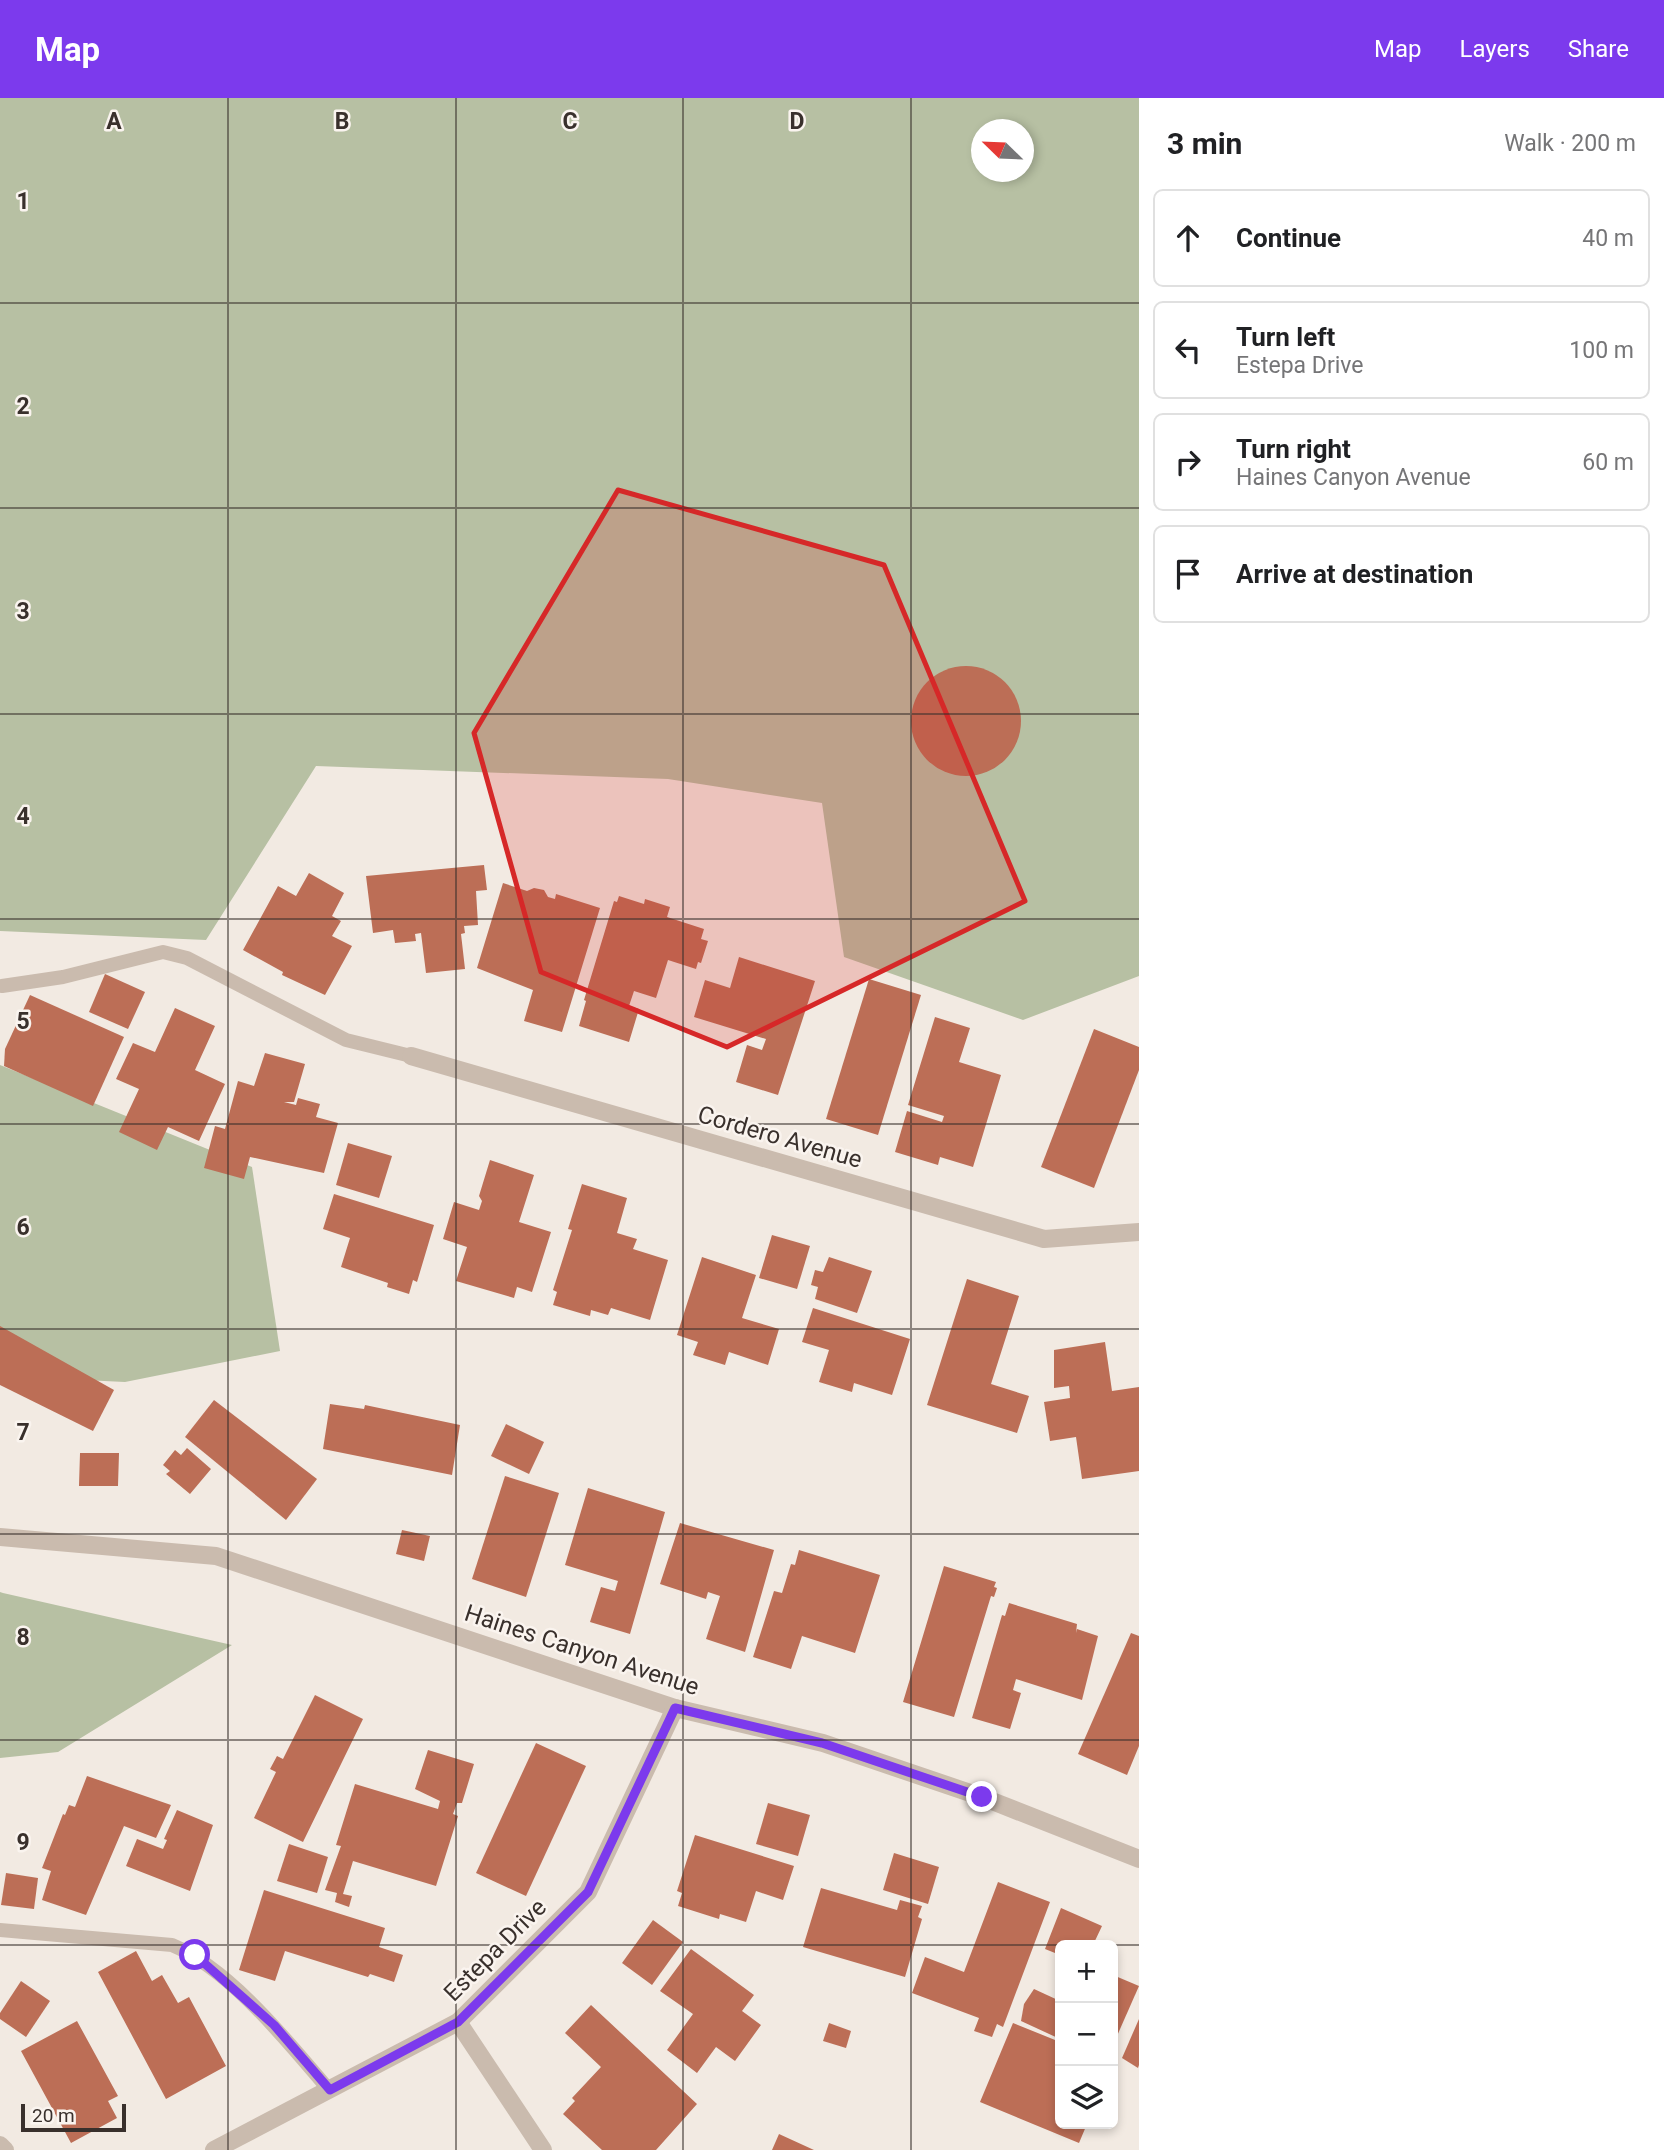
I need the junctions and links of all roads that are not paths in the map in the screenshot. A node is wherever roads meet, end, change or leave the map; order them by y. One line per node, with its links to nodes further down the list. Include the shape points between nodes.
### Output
1 (2, 986): 2 (lane, via 63,977 163,952 187,958 346,1040)
2 (411, 1056): 3 (street, Cordero Avenue, via 1044,1239)
3 (1139, 1232)
4 (0, 1537): 5 (street, Haines Canyon Avenue, via 216,1556)
5 (675, 1708): 6 (street, Haines Canyon Avenue, via 822,1743 982,1797); 8 (street, Estepa Drive, via 588,1892)
6 (1139, 1859)
7 (0, 1930): 9 (lane, via 172,1945 195,1955 274,2025)
8 (458, 2022): 9 (street, Estepa Drive); 13 (street)
9 (330, 2090): 12 (street, Estepa Drive)
10 (0, 2144): 11 (street)
11 (5, 2150)
12 (214, 2150)
13 (544, 2150)

